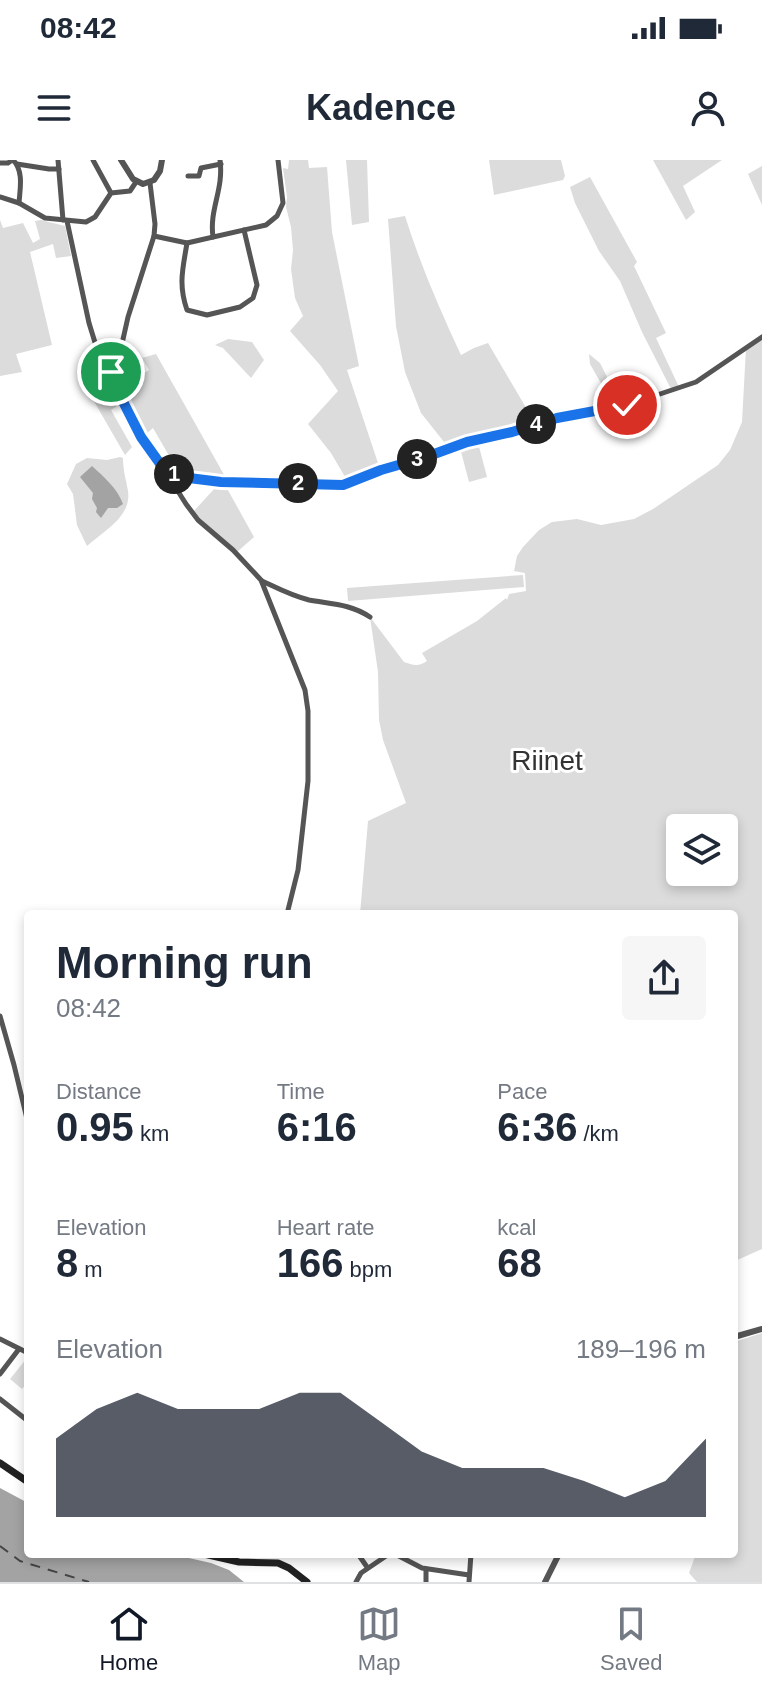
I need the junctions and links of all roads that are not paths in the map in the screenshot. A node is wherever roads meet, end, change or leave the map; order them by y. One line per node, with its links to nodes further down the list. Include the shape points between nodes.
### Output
1 (58, 160): 9 (street)
2 (93, 160): 13 (street)
3 (121, 160): 11 (street)
4 (162, 160): 12 (street)
5 (278, 160): 17 (street, via 283,203 277,216)
6 (14, 161): 8 (street); 9 (street); 15 (street, via 21,180)
7 (220, 162): 10 (street, via 201,168 199,176); 19 (street)
8 (0, 163)
9 (59, 169): 16 (street)
10 (188, 176)
11 (136, 182): 12 (street); 13 (street, via 130,191)
12 (150, 183): 18 (street)
13 (111, 193): 16 (street, via 92,220)
14 (0, 197): 15 (street)
15 (19, 203): 16 (street, via 42,217)
16 (65, 220): 22 (street, via 89,323 101,362)
17 (244, 230): 19 (street); 20 (street, via 257,285 253,298 207,315 187,310 182,296)
18 (154, 236): 20 (street); 22 (street)
19 (213, 237): 20 (street)
20 (187, 243)
21 (762, 337): 23 (street, via 686,386 467,442 343,485 221,482)
22 (111, 372): 23 (street, via 141,437)
23 (166, 472): 24 (street, via 198,520)
24 (261, 580): 25 (street, via 288,594 351,607); 26 (street, via 305,690 308,711 308,781)
25 (370, 617)
26 (288, 910)
27 (0, 1016): 28 (street)
28 (24, 1108)
29 (762, 1329): 30 (street)
30 (738, 1336)
31 (0, 1339): 32 (street)
32 (19, 1349): 33 (street); 34 (street)
33 (24, 1351)
34 (0, 1374)
35 (0, 1399): 36 (street)
36 (24, 1418)
37 (0, 1463): 38 (main road)
38 (24, 1479)
39 (222, 1558): 48 (main road, via 273,1560)
40 (361, 1558): 45 (street)
41 (382, 1558): 45 (street)
42 (402, 1558): 46 (street)
43 (471, 1558): 47 (street)
44 (557, 1558): 51 (street)
45 (367, 1567): 49 (street)
46 (426, 1569): 47 (street); 50 (street)
47 (469, 1578)
48 (307, 1582)
49 (356, 1582)
50 (426, 1582)
51 (545, 1582)

